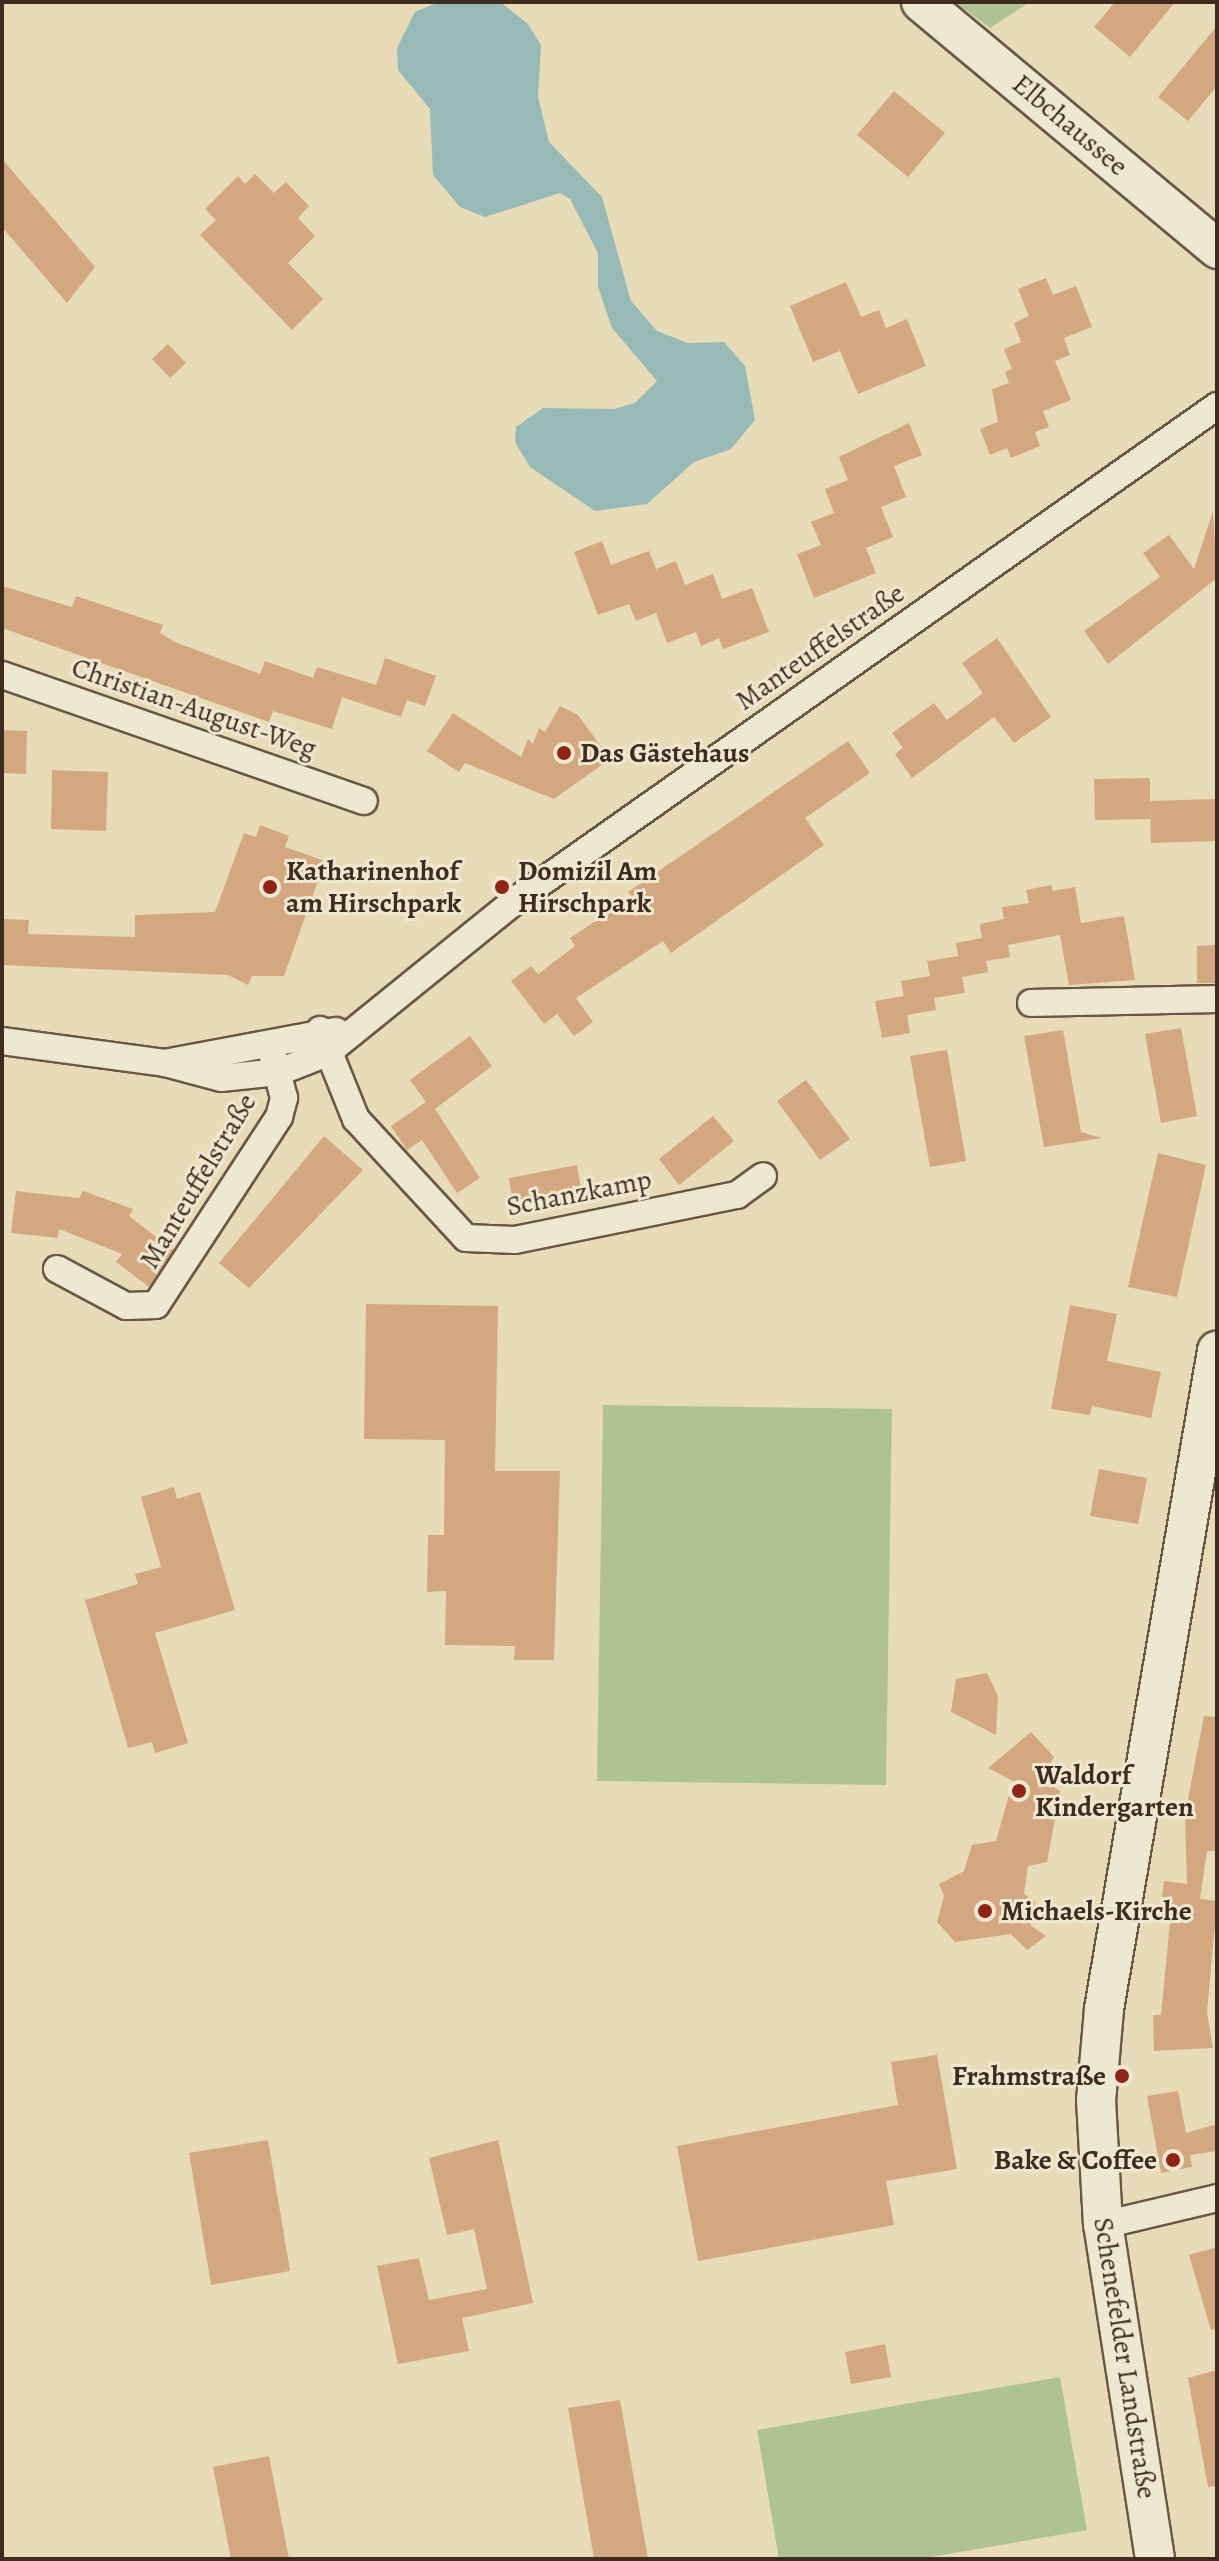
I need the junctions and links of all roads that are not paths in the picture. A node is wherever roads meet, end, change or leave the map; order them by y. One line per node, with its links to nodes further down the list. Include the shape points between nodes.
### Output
1 (921, 2): 2 (main road, Elbchaussee)
2 (1217, 249)
3 (1215, 407): 9 (street, Manteuffelstraße, via 512,903 348,1031)
4 (2, 675): 5 (street, Christian-August-Weg)
5 (364, 801)
6 (1217, 999): 7 (street)
7 (1031, 1003)
8 (2, 1041): 11 (street, Manteuffelstraße)
9 (324, 1042): 10 (street, Manteuffelstraße); 12 (street, Manteuffelstraße); 13 (street, Schanzkamp, via 373,1143 466,1238 515,1240 737,1195)
10 (270, 1045): 11 (street, Manteuffelstraße); 12 (street, Manteuffelstraße)
11 (165, 1063): 12 (street, Manteuffelstraße, via 221,1078)
12 (279, 1072): 14 (street, Manteuffelstraße, via 279,1117 156,1305 126,1306)
13 (763, 1176)
14 (57, 1269)
15 (1217, 1351): 17 (main road, Schenefelder Landstraße, via 1104,2009 1096,2101)
16 (1217, 2198): 17 (street)
17 (1103, 2225): 18 (main road, Schenefelder Landstraße)
18 (1155, 2559)

